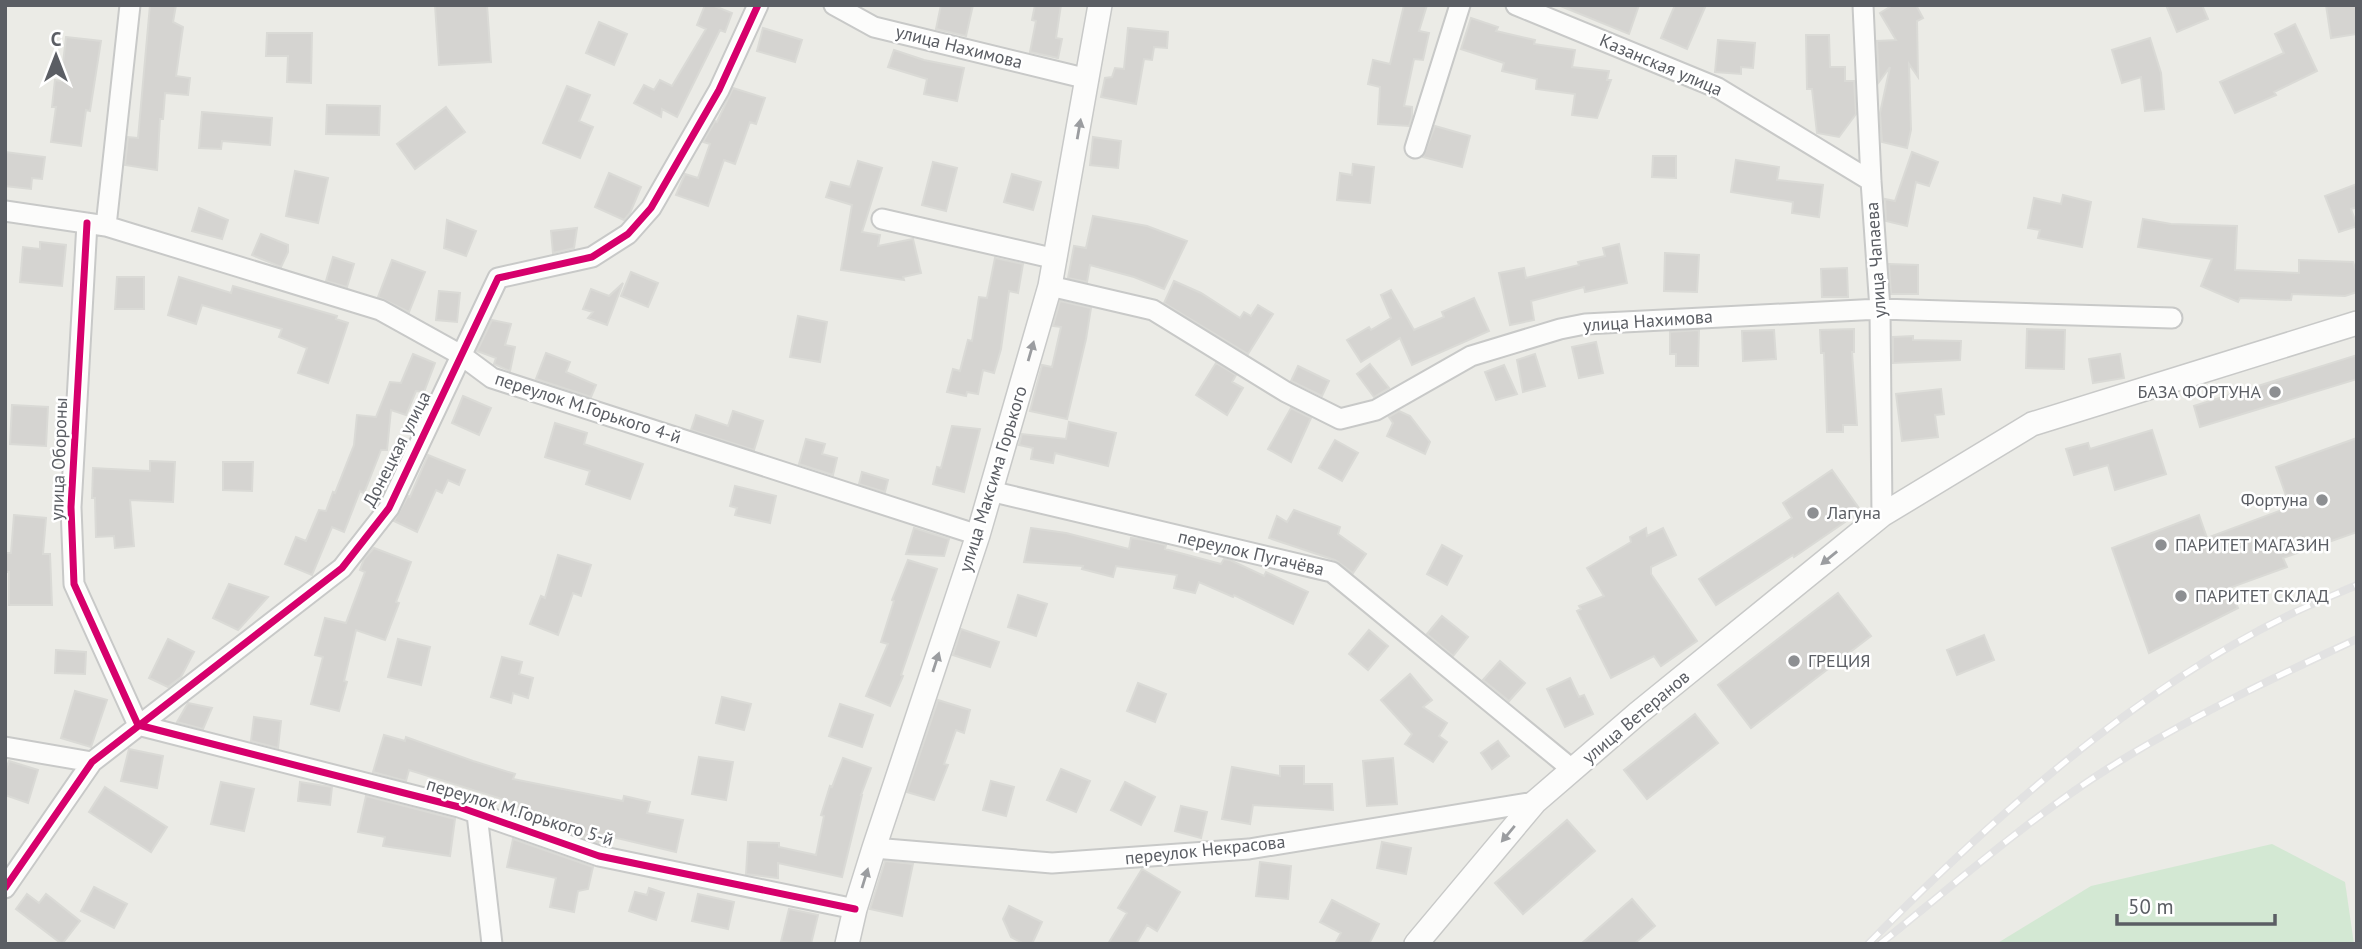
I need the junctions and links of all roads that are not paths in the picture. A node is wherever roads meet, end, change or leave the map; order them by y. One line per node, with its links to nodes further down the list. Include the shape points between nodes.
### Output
1 (131, 5): 13 (street, улица Обороны)
2 (758, 5): 19 (street, Донецкая улица, via 719,90 651,208 628,234 592,257 498,278)
3 (834, 5): 8 (street, улица Нахимова, via 874,27)
4 (1100, 5): 8 (street, улица Максима Горького)
5 (1460, 5): 9 (street)
6 (1516, 5): 10 (street, Казанская улица, via 1718,88)
7 (1863, 5): 10 (street, улица Чапаева)
8 (1088, 79): 14 (street, улица Максима Горького, one-way to 8)
9 (1415, 148)
10 (1871, 181): 16 (street, улица Чапаева)
11 (5, 211): 13 (street, переулок М.Горького 4-й)
12 (882, 219): 14 (street)
13 (97, 224): 19 (street, переулок М.Горького 4-й, via 380,310); 23 (street, улица Обороны, via 71,507 74,584)
14 (1056, 259): 15 (street, улица Максима Горького)
15 (1050, 286): 16 (street, улица Нахимова, via 1153,310 1286,392 1340,419 1376,410 1471,356 1560,329); 20 (street, улица Максима Горького, one-way to 15)
16 (1880, 309): 17 (street, улица Нахимова); 21 (street, улица Чапаева)
17 (2172, 318)
18 (2357, 323): 21 (street, улица Ветеранов, via 2032,424)
19 (461, 355): 22 (street, переулок М.Горького 4-й, via 492,378); 23 (street, Донецкая улица, via 389,508 342,568)
20 (990, 491): 22 (street, улица Максима Горького); 26 (street, переулок Пугачёва, via 1332,572)
21 (1882, 515): 26 (street, улица Ветеранов, one-way to 26)
22 (978, 534): 29 (street, улица Максима Горького, one-way to 22)
23 (138, 725): 25 (street, Донецкая улица); 28 (street, переулок М.Горького 5-й)
24 (5, 747): 25 (street)
25 (92, 762): 30 (street, Донецкая улица)
26 (1573, 770): 27 (street, улица Ветеранов)
27 (1535, 802): 29 (street, переулок Некрасова, via 1249,849 1052,863); 34 (street, улица Ветеранов, one-way to 34)
28 (478, 814): 31 (street, переулок М.Горького 5-й, via 599,856); 32 (street)
29 (874, 848): 31 (street, улица Максима Горького, one-way to 29)
30 (5, 888)
31 (855, 909): 33 (street, улица Максима Горького)
32 (492, 944)
33 (847, 944)
34 (1416, 944)

